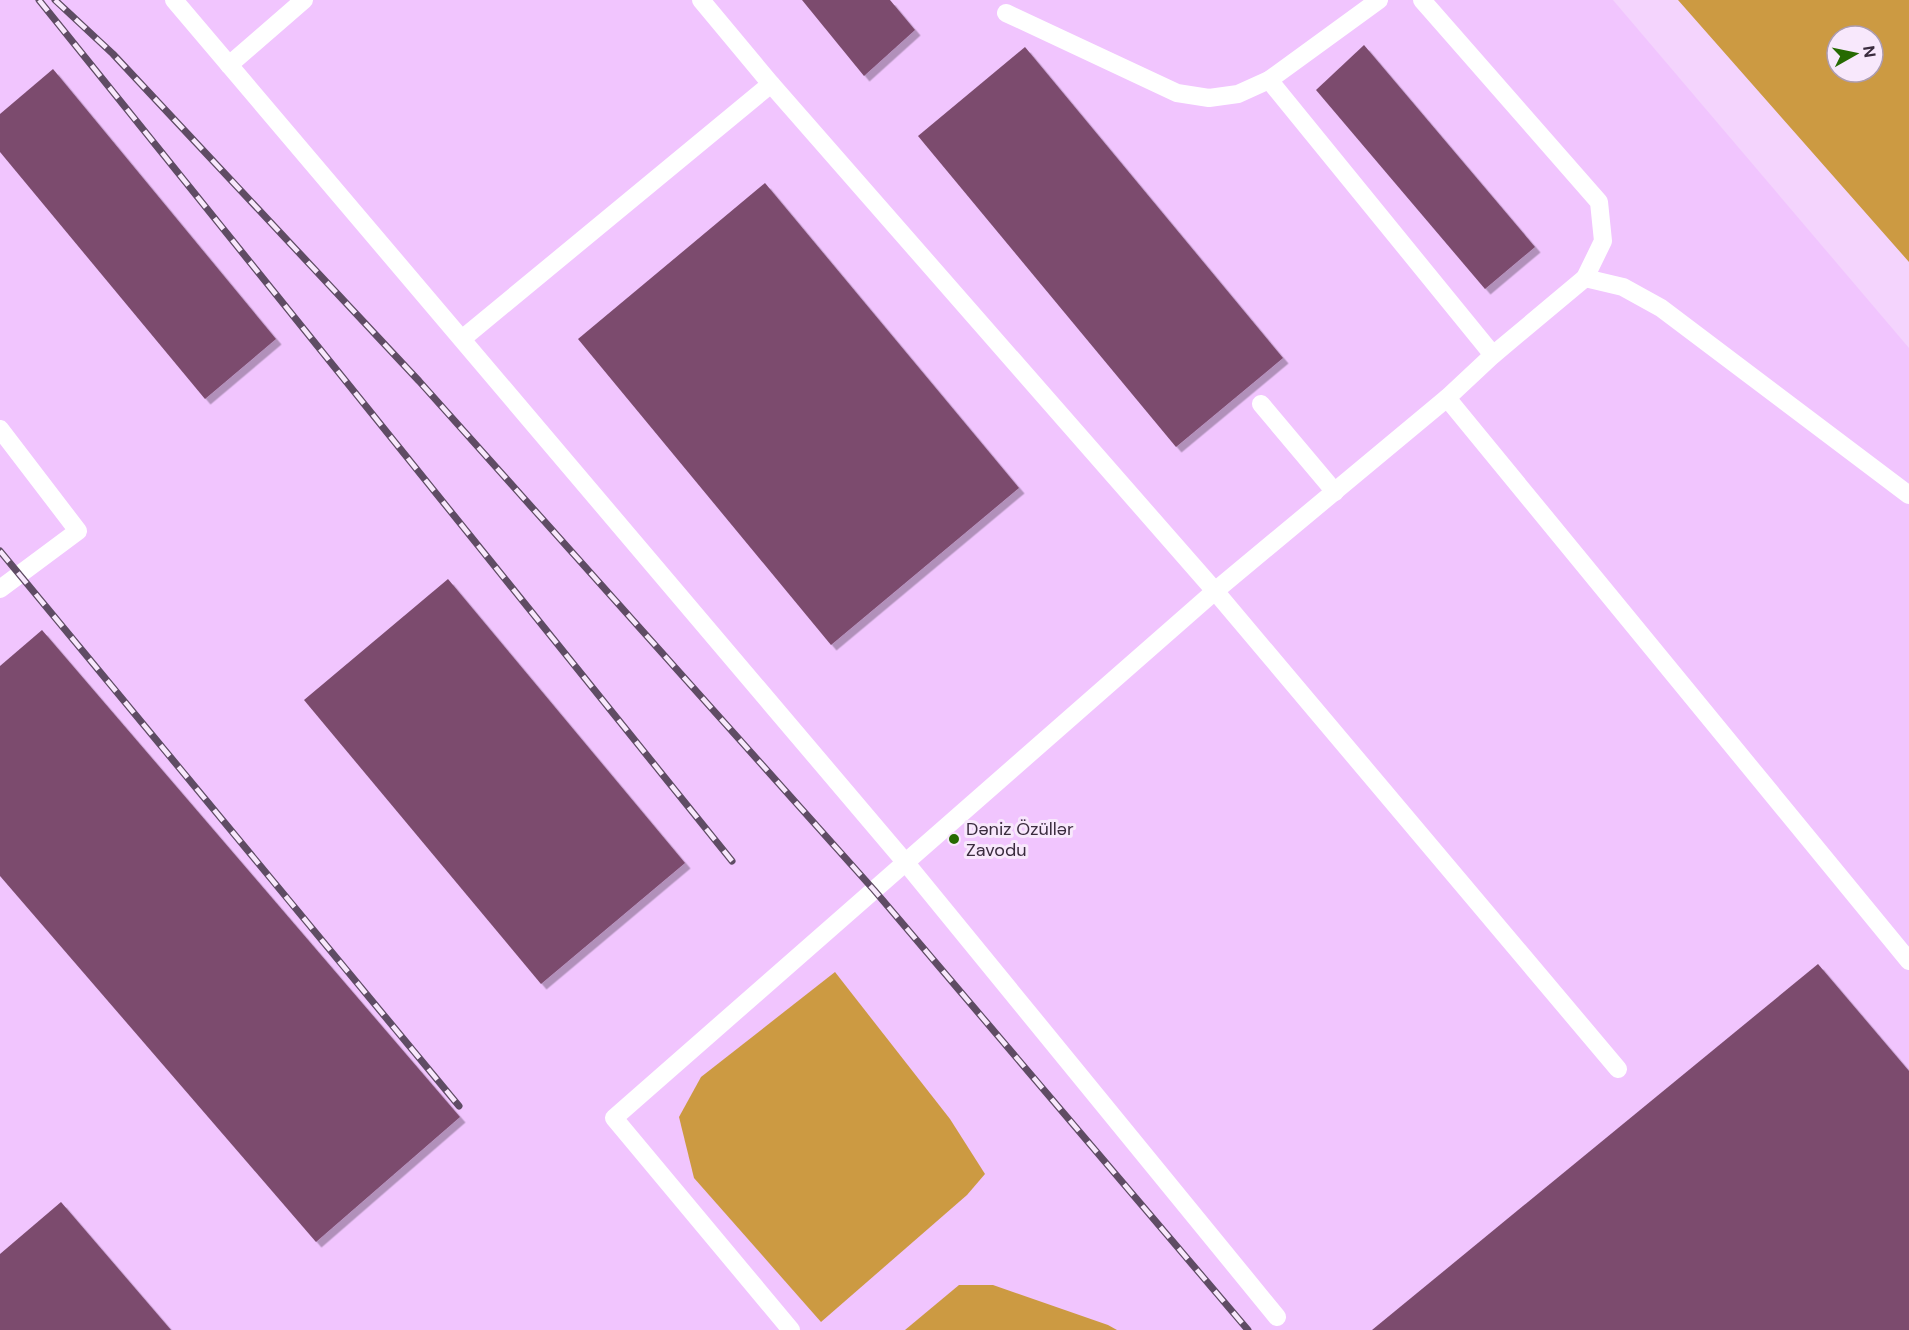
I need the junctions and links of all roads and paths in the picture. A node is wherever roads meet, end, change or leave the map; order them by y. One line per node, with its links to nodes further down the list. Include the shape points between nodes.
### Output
1 (174, 0): 7 (lane)
2 (304, 0): 7 (lane)
3 (701, 0): 9 (lane)
4 (1378, 0): 8 (lane)
5 (1422, 0): 10 (lane, via 1599,202 1603,241)
6 (1006, 13): 8 (lane, via 1177,93 1209,98 1238,94)
7 (229, 65): 11 (lane)
8 (1269, 80): 12 (lane)
9 (771, 84): 11 (lane); 19 (lane)
10 (1585, 278): 12 (lane); 17 (lane, via 1623,287 1661,308)
11 (462, 339): 20 (lane)
12 (1493, 355): 13 (lane)
13 (1447, 398): 16 (lane); 21 (lane)
14 (1261, 404): 16 (lane)
15 (0, 429): 18 (lane, via 78,531)
16 (1335, 492): 19 (lane)
17 (1909, 495)
18 (0, 589)
19 (1215, 591): 20 (lane); 22 (lane)
20 (906, 863): 23 (lane); 24 (lane, via 614,1118)
21 (1909, 961)
22 (1618, 1069)
23 (1277, 1317)
24 (791, 1330)

